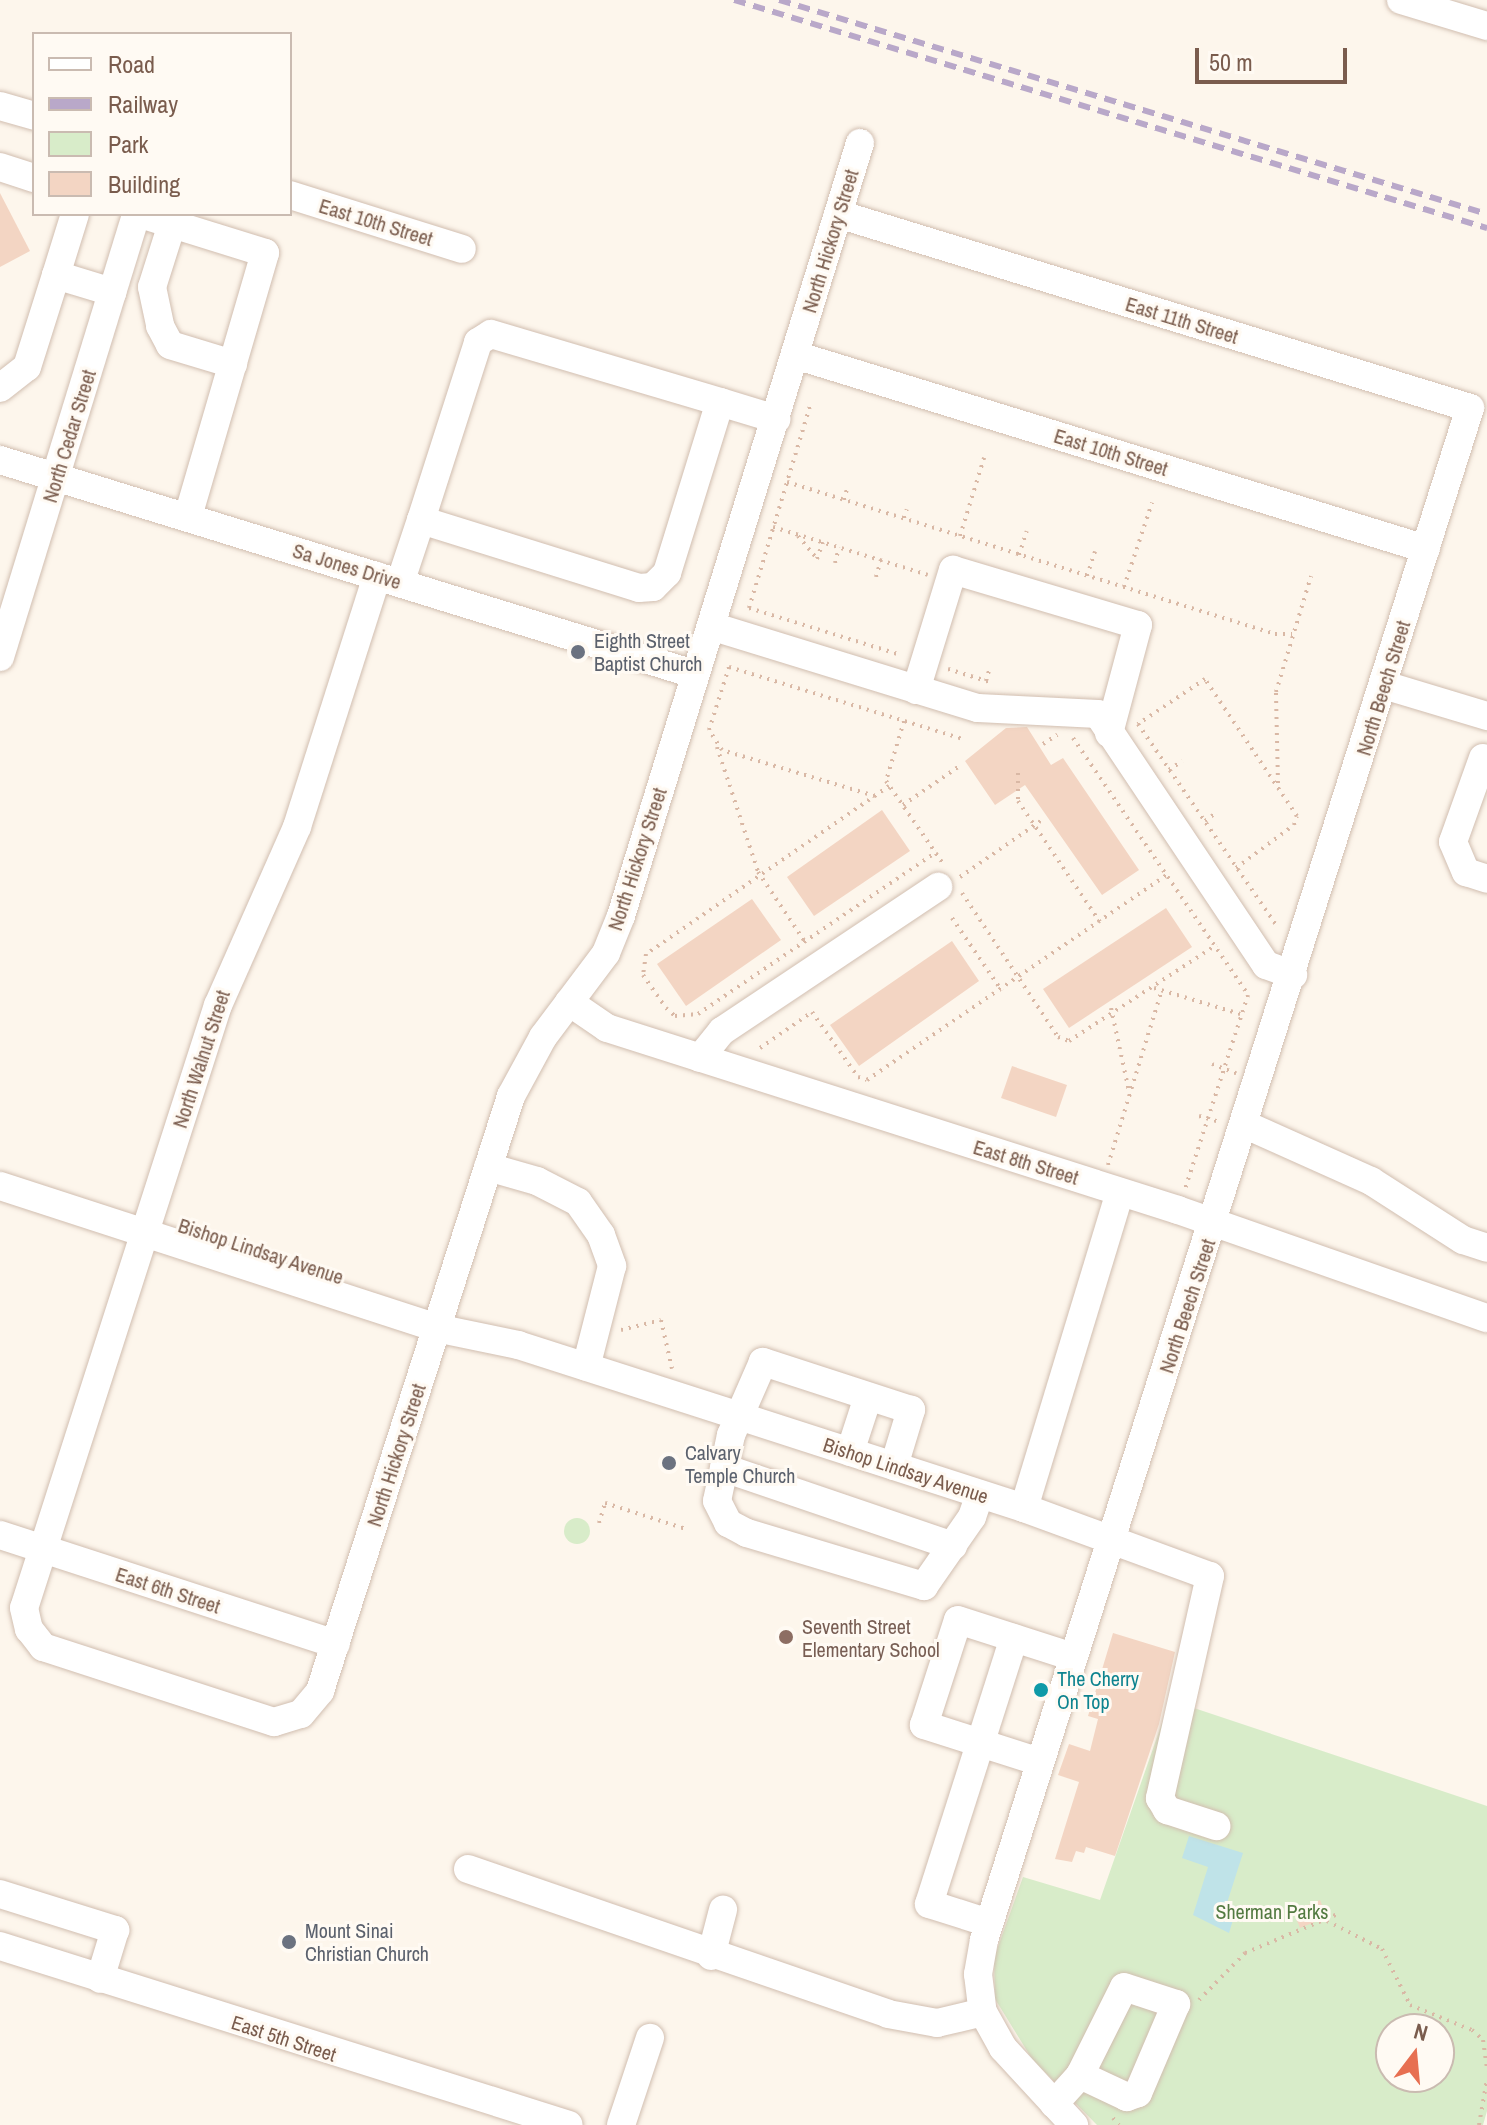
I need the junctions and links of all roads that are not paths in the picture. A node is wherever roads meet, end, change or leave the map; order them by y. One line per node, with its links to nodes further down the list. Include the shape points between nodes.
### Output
1 (1401, 0): 2 (street)
2 (1487, 26)
3 (0, 106): 4 (street)
4 (32, 115)
5 (860, 143): 9 (street, North Hickory Street)
6 (0, 167): 7 (street)
7 (32, 177)
8 (292, 196): 14 (street, East 10th Street)
9 (838, 214): 17 (street, North Hickory Street); 23 (street, East 11th Street, via 1470,408)
10 (74, 216): 15 (street)
11 (137, 216): 16 (street, North Cedar Street)
12 (145, 216): 13 (street)
13 (172, 224): 18 (street, via 152,287 160,326 170,345); 18 (street, via 265,253)
14 (462, 249)
15 (56, 275): 16 (street); 19 (street, via 27,367)
16 (112, 292): 24 (street, North Cedar Street)
17 (795, 355): 21 (street, North Hickory Street); 27 (street, East 10th Street)
18 (233, 364): 25 (street)
19 (0, 388)
20 (720, 402): 21 (street, North Walnut Street); 26 (street, North Walnut Street, via 491,334 478,342); 26 (street, via 667,573 653,587 639,588)
21 (776, 419): 29 (street, North Hickory Street)
22 (0, 460): 24 (street, Sa Jones Drive)
23 (1453, 463): 27 (street, North Beech Street)
24 (57, 478): 25 (street, Sa Jones Drive); 30 (street, North Cedar Street)
25 (188, 516): 28 (street, Sa Jones Drive)
26 (421, 520): 28 (street, North Walnut Street)
27 (1426, 549): 32 (street, North Beech Street)
28 (388, 580): 31 (street, Sa Jones Drive); 48 (street, North Walnut Street, via 297,827 228,978)
29 (711, 626): 31 (street, North Hickory Street); 33 (street)
30 (0, 657)
31 (694, 674): 40 (street, North Hickory Street, via 621,916 606,953)
32 (1384, 685): 34 (street); 39 (street, North Beech Street)
33 (916, 690): 35 (street, via 978,708 1098,714); 35 (street, via 953,570 1138,625)
34 (1487, 716)
35 (1109, 733): 39 (street, via 1266,965)
36 (1486, 755): 37 (street, via 1453,842 1466,872)
37 (1487, 879)
38 (946, 884): 41 (street, via 722,1031)
39 (1293, 975): 42 (street, North Beech Street)
40 (569, 1002): 41 (street, East 8th Street, via 607,1028); 44 (street, North Hickory Street, via 528,1059)
41 (700, 1058): 46 (street, East 8th Street)
42 (1236, 1125): 47 (street, North Beech Street); 49 (street, via 1371,1181 1463,1240)
43 (0, 1166): 48 (street, Bishop Lindsay Avenue)
44 (488, 1167): 51 (street, North Hickory Street); 52 (street, via 537,1181 578,1202 601,1235 612,1266)
45 (0, 1186): 48 (street, Bishop Lindsay Avenue)
46 (1108, 1188): 47 (street, East 8th Street); 59 (street)
47 (1214, 1222): 50 (street, East 8th Street); 61 (street, North Beech Street)
48 (147, 1224): 51 (street, Bishop Lindsay Avenue); 63 (street, North Walnut Street)
49 (1487, 1248)
50 (1487, 1318)
51 (439, 1319): 52 (street, Bishop Lindsay Avenue); 65 (street, North Hickory Street)
52 (586, 1367): 54 (street, Bishop Lindsay Avenue)
53 (868, 1397): 54 (street, via 763,1362); 55 (street); 56 (street, via 911,1410)
54 (739, 1416): 55 (street, Bishop Lindsay Avenue); 57 (street)
55 (850, 1452): 56 (street, Bishop Lindsay Avenue)
56 (894, 1466): 58 (street, Bishop Lindsay Avenue)
57 (724, 1468): 62 (street); 62 (street, via 720,1512 747,1533 924,1586)
58 (980, 1494): 59 (street, Bishop Lindsay Avenue); 62 (street)
59 (1024, 1508): 61 (street, Bishop Lindsay Avenue)
60 (0, 1535): 63 (street, East 6th Street)
61 (1111, 1539): 66 (street, North Beech Street); 69 (street, Bishop Lindsay Avenue, via 1210,1576 1160,1798 1167,1810)
62 (953, 1546)
63 (41, 1549): 65 (street, East 6th Street); 65 (street, North Hickory Street, via 24,1608 29,1629 43,1647 258,1719 291,1719 314,1704)
64 (1014, 1638): 66 (street); 67 (street); 67 (street, via 958,1620 924,1725)
65 (336, 1644)
66 (1073, 1657): 68 (street, North Beech Street)
67 (981, 1743): 68 (street); 73 (street, via 929,1904)
68 (1040, 1762): 73 (street, North Beech Street)
69 (1216, 1826)
70 (468, 1869): 75 (street)
71 (0, 1894): 76 (street, via 115,1930)
72 (723, 1910): 75 (street)
73 (989, 1923): 77 (street, North Beech Street, via 978,1974)
74 (0, 1946): 76 (street, East 5th Street)
75 (711, 1956): 77 (street, via 914,2021 937,2023)
76 (100, 1979): 81 (street, East 5th Street)
77 (983, 2012): 80 (street, North Beech Street, via 1003,2048)
78 (650, 2038): 82 (street)
79 (1080, 2075): 80 (street)
80 (1054, 2104): 83 (street, North Beech Street)
81 (569, 2125)
82 (621, 2125)
83 (1074, 2125)

